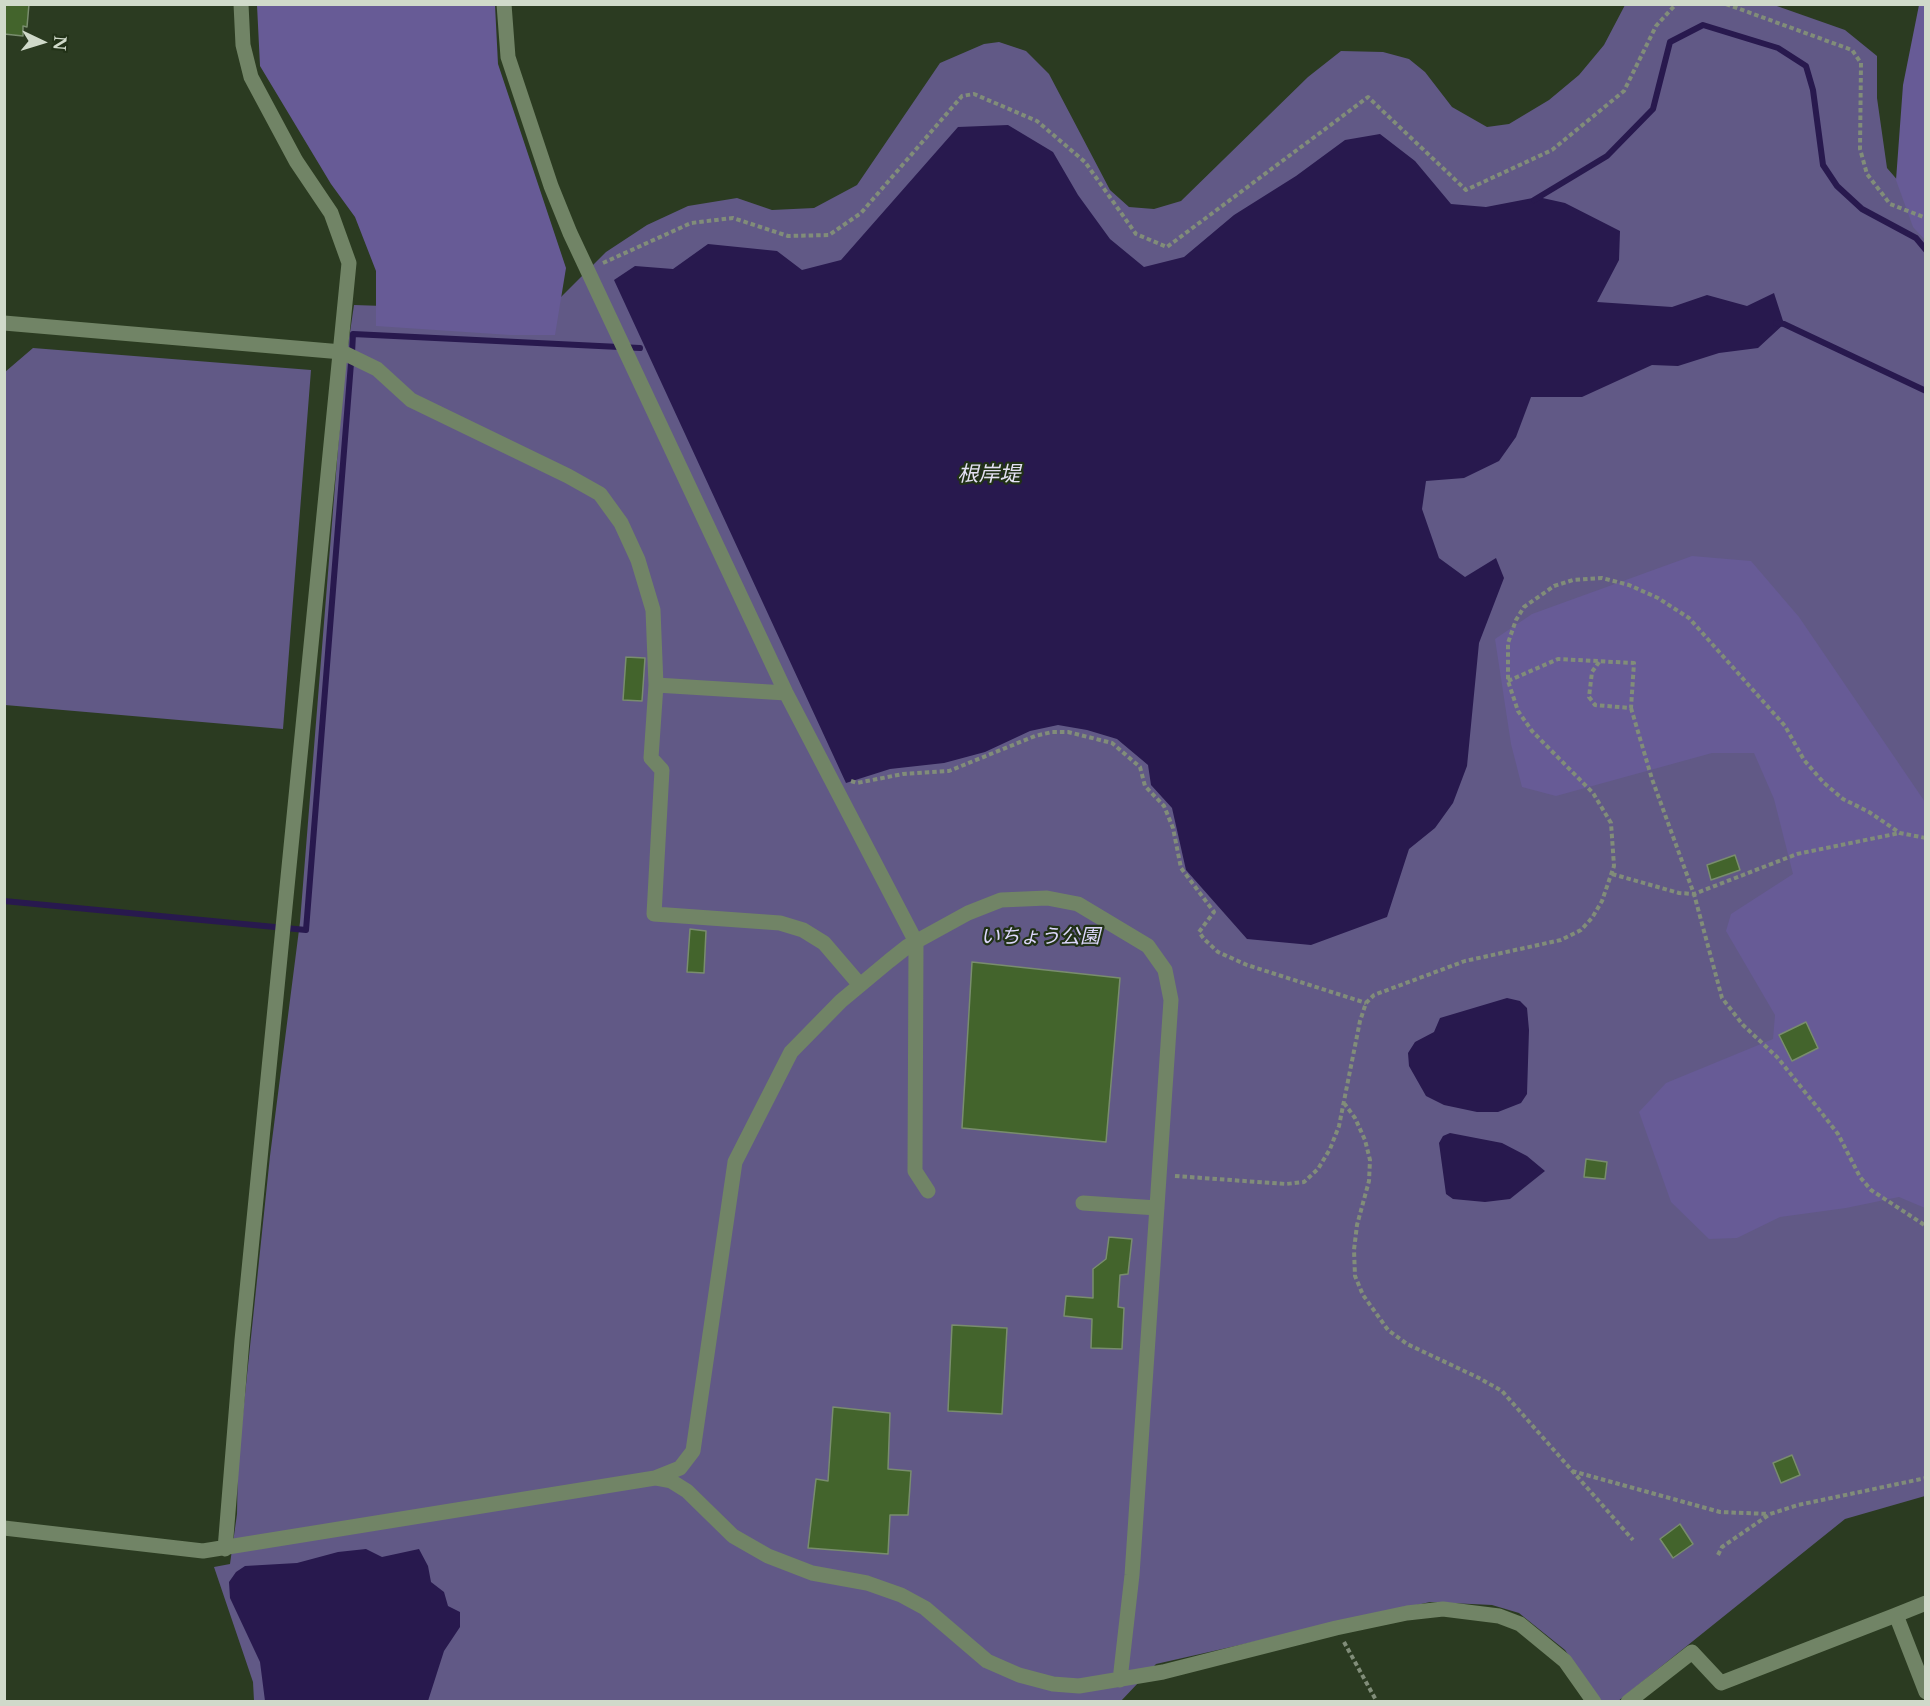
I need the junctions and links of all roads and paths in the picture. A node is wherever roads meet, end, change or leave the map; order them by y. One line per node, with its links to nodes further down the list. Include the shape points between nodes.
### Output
1 (241, 4): 8 (street, via 243,45 251,77 296,161 332,213 349,263)
2 (504, 4): 12 (street, via 508,57 570,233)
3 (1676, 4): 6 (path, via 1656,26 1624,91 1552,150 1466,190 1368,97 1167,247 1136,234 1085,162 1037,121 974,94 962,96 861,213 829,235 788,236 733,218 691,223)
4 (1726, 4): 5 (path, via 1852,50 1861,63 1860,149 1867,174 1890,204)
5 (1926, 218)
6 (596, 266)
7 (4, 322): 8 (street)
8 (342, 352): 11 (street, via 377,369 411,400 600,494 621,523 638,560 653,610); 34 (street, via 243,1329)
9 (1599, 662): 10 (path, via 1558,659); 13 (path, via 1634,663); 13 (path, via 1592,672 1589,697 1595,705)
10 (1508, 681): 15 (path, via 1509,635 1524,606 1537,595 1573,580 1602,578 1629,585 1689,618 1785,726 1804,760 1824,783); 17 (path, via 1518,711 1532,731 1602,805 1611,823)
11 (656, 685): 12 (street); 20 (street, via 651,758 662,770 654,914 780,923 803,930 824,943)
12 (786, 693): 19 (street)
13 (1631, 708): 18 (path)
14 (845, 778): 21 (path, via 857,783 949,771 1052,732 1112,743 1140,766 1146,786 1164,806 1173,828 1181,868 1214,912 1199,932 1204,939 1218,952 1247,964)
15 (1900, 833): 16 (path); 18 (path, via 1797,854)
16 (1926, 838)
17 (1612, 874): 18 (path); 21 (path, via 1602,901 1581,930 1561,940 1465,961 1389,987)
18 (1694, 894): 27 (path, via 1722,998 1743,1025 1778,1058 1838,1134 1860,1177 1872,1190)
19 (916, 942): 20 (street); 23 (street, via 968,913 1002,900 1047,898 1078,904 1148,946 1165,970 1171,1000); 24 (street, via 915,1170)
20 (860, 985): 29 (street, via 791,1052 735,1162 693,1451 680,1468)
21 (1366, 1003): 22 (path)
22 (1344, 1102): 23 (path, via 1330,1149 1304,1182); 28 (path, via 1365,1140 1370,1160 1354,1250 1355,1276 1363,1295 1388,1330 1407,1344 1502,1391)
23 (1159, 1174): 26 (street)
24 (928, 1191)
25 (1083, 1203): 26 (street)
26 (1157, 1208): 39 (street, via 1132,1575)
27 (1926, 1226)
28 (1572, 1471): 31 (path, via 1720,1512); 33 (path)
29 (655, 1478): 34 (street); 39 (street, via 671,1481 687,1491 733,1536 768,1556 812,1573 867,1583 917,1603 987,1661 1019,1676 1080,1686)
30 (1926, 1478): 31 (path)
31 (1770, 1514): 35 (path, via 1722,1547)
32 (4, 1528): 34 (street, via 203,1551)
33 (1633, 1540)
34 (225, 1549)
35 (1718, 1555)
36 (1926, 1603): 37 (street)
37 (1896, 1615): 40 (street); 43 (street, via 1721,1683 1692,1652)
38 (1336, 1628): 39 (street); 41 (path); 42 (street, via 1443,1609 1499,1616 1520,1624 1565,1661)
39 (1120, 1680)
40 (1926, 1692)
41 (1377, 1701)
42 (1594, 1701)
43 (1628, 1701)

